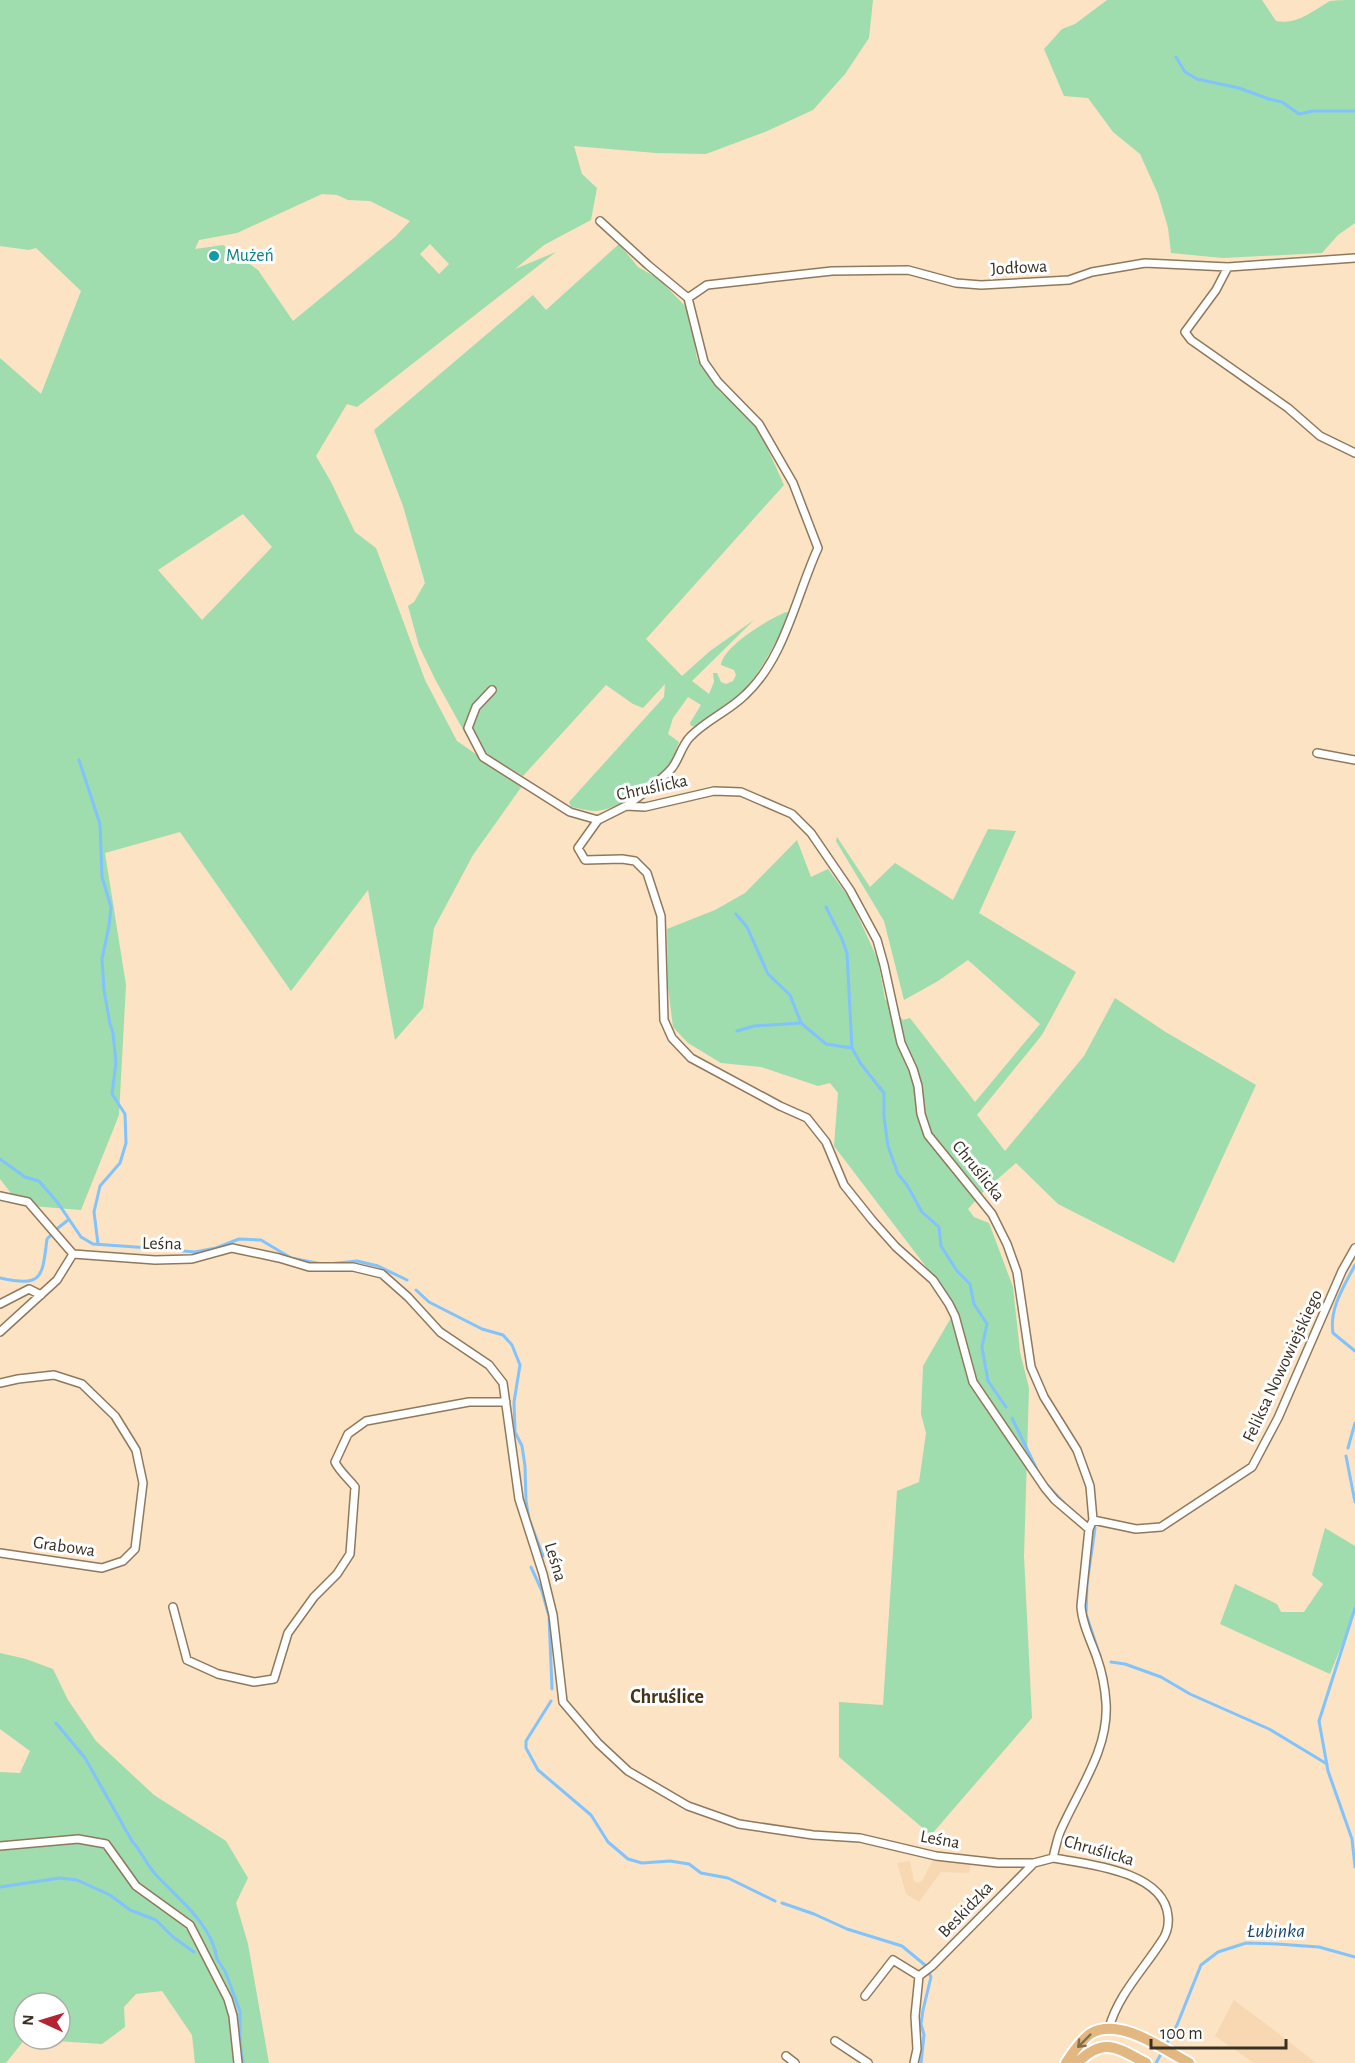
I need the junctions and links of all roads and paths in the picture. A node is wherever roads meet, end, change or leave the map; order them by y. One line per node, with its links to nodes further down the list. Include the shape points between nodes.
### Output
1 (600, 221): 4 (street)
2 (1355, 258): 3 (street, Jodłowa)
3 (1228, 267): 4 (street, Jodłowa, via 1145,263 1069,280 981,285 956,283 908,270 832,271 707,285); 5 (street, via 1185,332 1320,436)
4 (688, 298): 9 (street, via 704,362 759,424 793,483 818,548 792,621 763,674 746,695 698,729 672,768)
5 (1355, 453)
6 (492, 690): 10 (street, via 476,707 468,728 483,758 570,812)
7 (1317, 753): 8 (street)
8 (1355, 760)
9 (626, 806): 10 (street, Chruślicka); 19 (street, Chruślicka, via 645,807 714,791 741,792 792,814 811,833 850,890 877,940 928,1135 992,1214 1007,1244 1017,1272 1031,1367 1077,1450 1090,1486)
10 (597, 820): 20 (street, Chruślicka, via 578,848 585,860 635,861 647,873 661,916 664,1020 672,1038 691,1059 807,1118 826,1142 844,1185 896,1247 933,1280 949,1304 973,1382 1045,1488)
11 (0, 1196): 13 (street, via 28,1202)
12 (1355, 1248): 19 (street, Feliksa Nowowiejskiego, via 1278,1419 1252,1467 1161,1527 1136,1529)
13 (73, 1254): 14 (street, via 57,1280); 18 (street, Leśna, via 192,1259 232,1248 309,1268 353,1267 382,1274 440,1332 489,1365 503,1383)
14 (41, 1294): 15 (street, via 29,1289); 16 (street)
15 (0, 1304)
16 (0, 1332)
17 (0, 1383): 21 (street, Grabowa, via 54,1375 82,1384 115,1416 136,1450 143,1484 135,1549 123,1561 102,1568)
18 (506, 1402): 22 (street, via 469,1402 366,1421 348,1434 335,1462 339,1472 355,1487 350,1554 288,1633 274,1679 254,1682 218,1674 187,1660); 25 (street, Leśna, via 519,1499 553,1615 563,1702 628,1771 688,1806 739,1824 860,1838 936,1856)
19 (1094, 1520): 20 (street, Chruślicka)
20 (1089, 1529): 24 (street, Chruślicka, via 1081,1606 1103,1680 1104,1729 1090,1773 1060,1833)
21 (0, 1552)
22 (173, 1607)
23 (0, 1846): 32 (street, via 78,1839 106,1844 136,1886 190,1925 228,1999)
24 (1053, 1858): 25 (street, Leśna); 28 (street, Chruślicka, via 1134,1877 1157,1893 1167,1906 1166,1934 1119,2002)
25 (1034, 1863): 26 (street, Beskidzka)
26 (921, 1975): 27 (street, via 893,1960); 35 (street)
27 (865, 1996)
28 (1109, 2028): 30 (main road); 36 (main road, one-way to 36, via 1089,2035); 39 (main road, via 1128,2031)
29 (835, 2041): 34 (street)
30 (1103, 2046): 37 (main road, via 1089,2051); 38 (main road, via 1118,2048)
31 (786, 2056): 33 (street)
32 (238, 2063)
33 (795, 2063)
34 (868, 2063)
35 (914, 2063)
36 (1066, 2063)
37 (1077, 2063)
38 (1146, 2063)
39 (1189, 2063)

